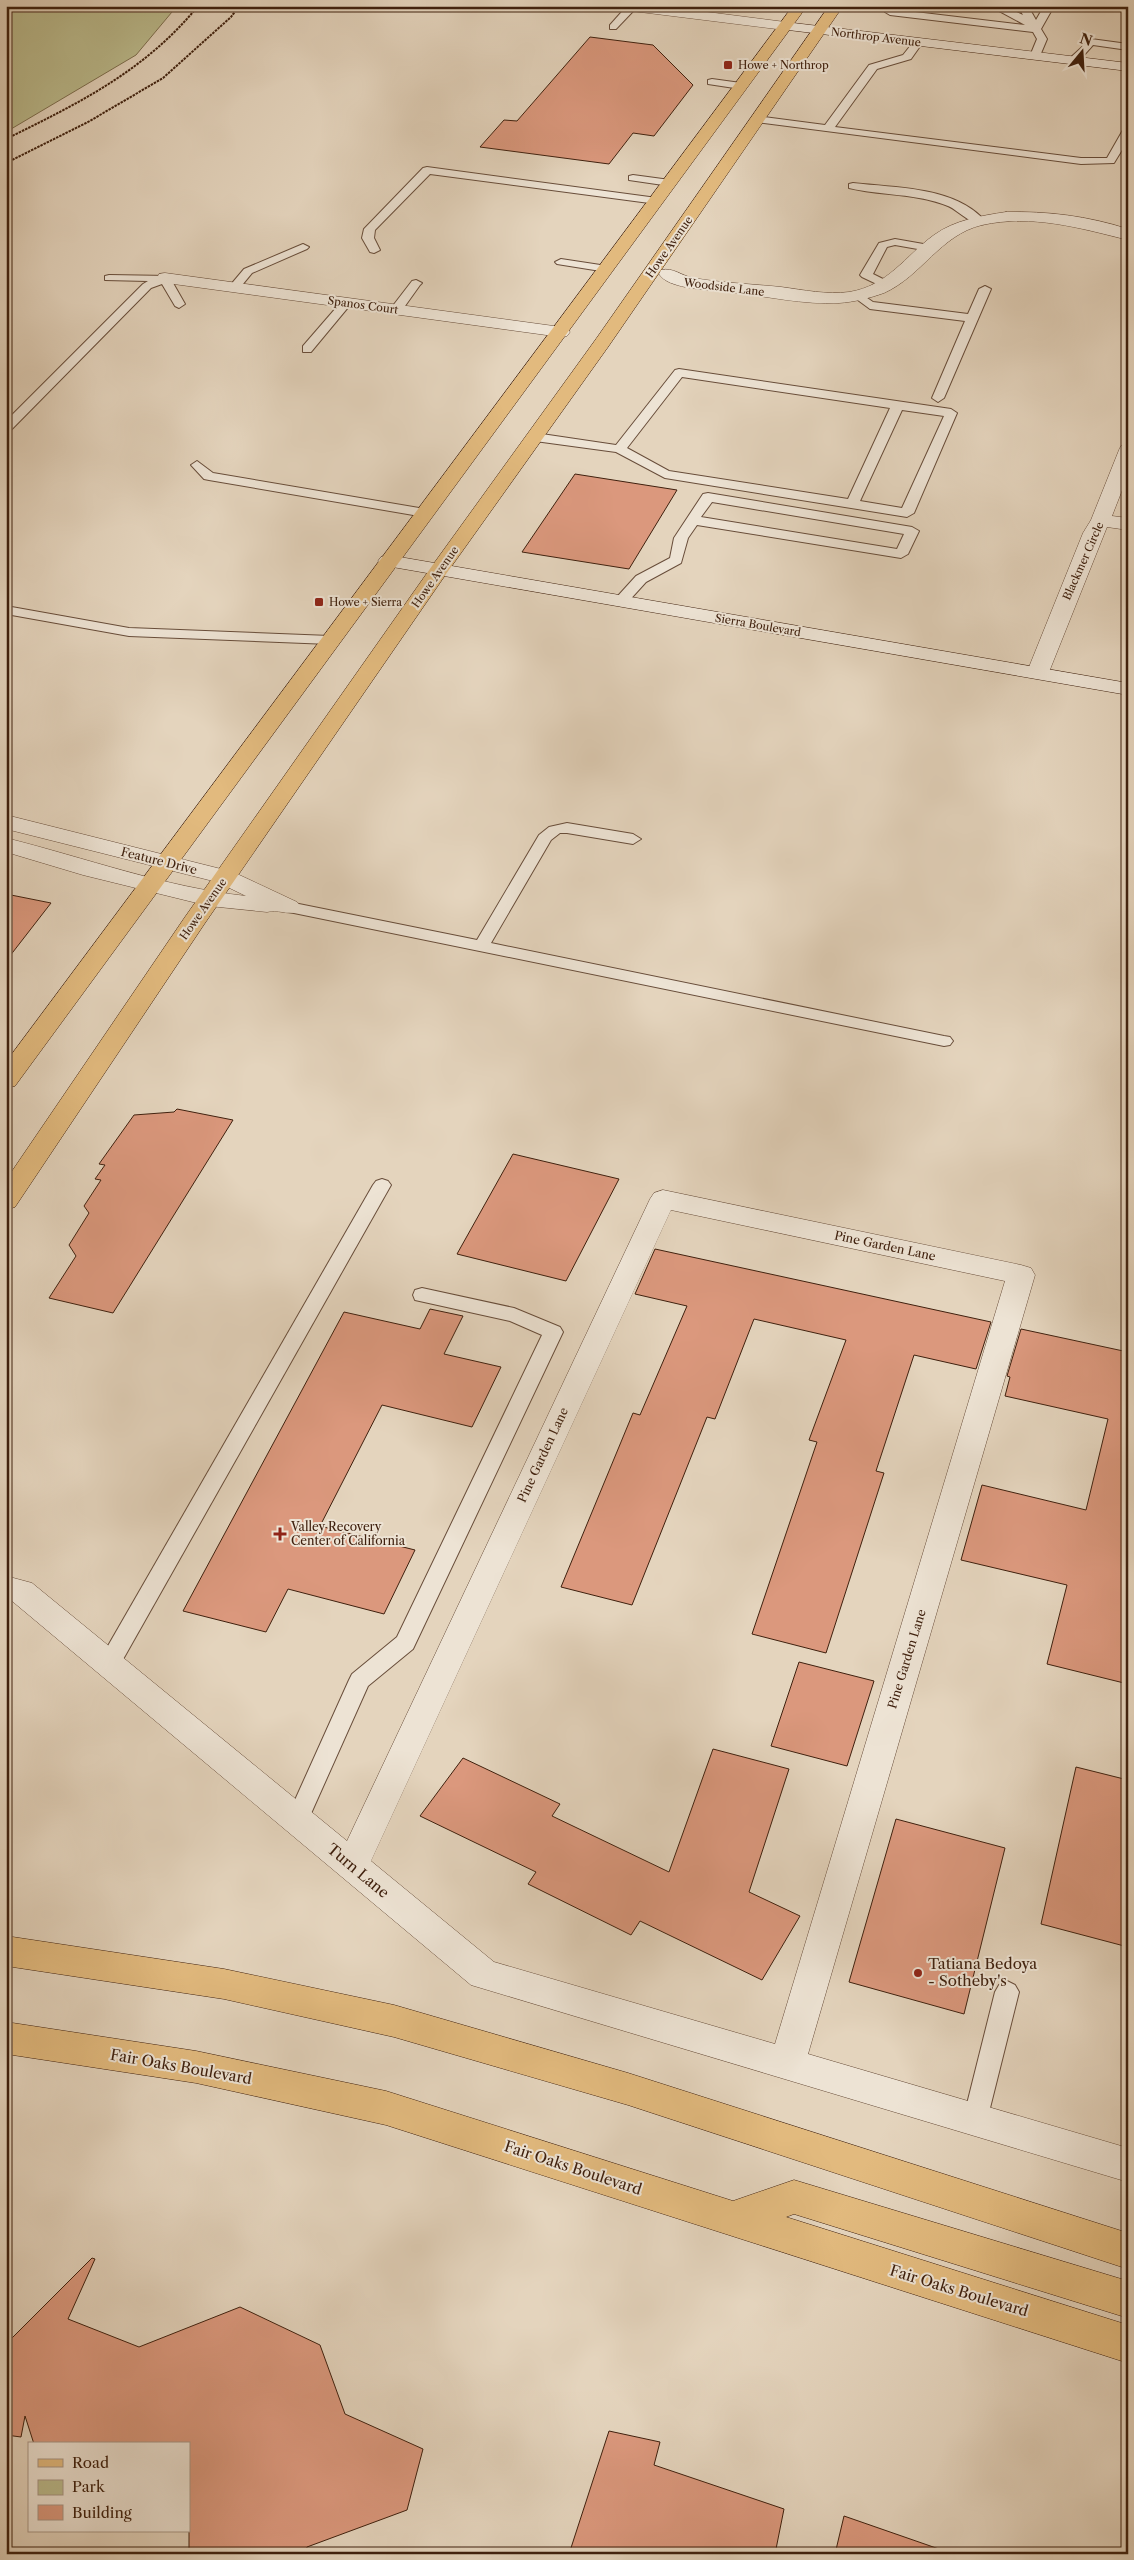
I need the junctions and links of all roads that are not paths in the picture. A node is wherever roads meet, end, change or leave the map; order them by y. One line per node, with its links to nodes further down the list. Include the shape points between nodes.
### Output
1 (800, 6): 8 (main road)
2 (836, 6): 11 (main road, Howe Avenue)
3 (996, 6): 10 (lane)
4 (1023, 6): 10 (lane)
5 (1049, 6): 10 (lane)
6 (628, 7): 8 (street, Northrop Avenue); 9 (lane)
7 (890, 12): 10 (lane)
8 (785, 26): 11 (street, Northrop Avenue); 18 (main road)
9 (613, 27)
10 (1036, 29): 14 (lane, via 1042,43)
11 (819, 30): 12 (street, Northrop Avenue); 19 (main road, Howe Avenue)
12 (918, 42): 14 (street, Northrop Avenue); 20 (lane, via 906,57 873,67)
13 (1128, 47): 15 (lane, via 1091,42)
14 (1035, 56): 15 (street, Northrop Avenue)
15 (1073, 61): 16 (street, Northrop Avenue)
16 (1128, 68)
17 (712, 82): 18 (lane)
18 (741, 86): 23 (main road)
19 (757, 119): 20 (lane); 34 (main road, Howe Avenue)
20 (828, 129): 21 (lane, via 1080,162 1110,161)
21 (1128, 130)
22 (633, 178): 23 (lane)
23 (670, 183): 25 (main road)
24 (853, 186): 26 (lane, via 923,195 954,203 969,210)
25 (657, 201): 27 (lane, via 427,170); 33 (main road); 34 (main road, via 664,213)
26 (980, 222): 28 (street, Woodside Lane, via 1011,217 1066,219); 30 (street, Woodside Lane, via 955,229)
27 (374, 224): 31 (lane, via 368,234)
28 (1128, 235)
29 (303, 247): 39 (lane, via 248,271)
30 (929, 248): 38 (street, Woodside Lane, via 901,276); 38 (lane, via 894,242 883,245 866,275)
31 (374, 250)
32 (561, 262): 33 (lane)
33 (607, 269): 46 (main road)
34 (647, 269): 41 (street, Woodside Lane, via 680,282 709,287 729,284 830,300); 52 (main road, Howe Avenue)
35 (108, 278): 36 (lane)
36 (165, 278): 39 (street, Spanos Court); 43 (lane); 51 (lane, via 147,286)
37 (416, 283): 44 (lane)
38 (887, 285): 41 (street, Woodside Lane)
39 (234, 288): 42 (street, Spanos Court)
40 (984, 289): 45 (lane)
41 (857, 295): 45 (lane, via 870,305)
42 (346, 303): 44 (street, Spanos Court); 47 (lane)
43 (179, 304)
44 (396, 310): 46 (street, Spanos Court)
45 (972, 318): 49 (lane)
46 (561, 332): 48 (main road, via 567,350); 57 (main road)
47 (307, 349)
48 (556, 365)
49 (938, 398)
50 (898, 405): 53 (lane, via 679,373); 56 (lane); 56 (lane, via 951,413 907,513)
51 (6, 428)
52 (531, 433): 53 (lane); 62 (main road, Howe Avenue)
53 (619, 449): 56 (lane, via 665,474)
54 (1128, 450): 59 (street, Blackmer Circle)
55 (198, 465): 57 (lane, via 209,476)
56 (852, 504)
57 (425, 513): 61 (main road)
58 (693, 520): 58 (lane, via 708,497 912,531 901,554); 63 (lane, via 681,538 676,560 641,579)
59 (1101, 520): 60 (street); 66 (street, Blackmer Circle)
60 (1128, 524)
61 (388, 561): 62 (street, Sierra Boulevard); 65 (main road)
62 (439, 570): 63 (street, Sierra Boulevard); 72 (main road, Howe Avenue)
63 (621, 601): 66 (street, Sierra Boulevard)
64 (6, 610): 65 (lane, via 129,632)
65 (330, 640): 71 (main road)
66 (1038, 672): 67 (street, Sierra Boulevard)
67 (1128, 689)
68 (6, 822): 71 (street, Feature Drive)
69 (633, 839): 76 (lane, via 567,828 551,832)
70 (6, 845): 73 (street, Feature Drive)
71 (166, 864): 72 (street, Feature Drive); 73 (main road)
72 (225, 877): 74 (main road, Howe Avenue); 75 (street, Feature Drive)
73 (150, 884): 74 (street, Feature Drive); 78 (main road)
74 (209, 898): 75 (street, Feature Drive); 80 (main road, Howe Avenue)
75 (288, 907): 76 (lane)
76 (480, 947): 77 (lane)
77 (944, 1041)
78 (6, 1080)
79 (382, 1185): 83 (lane)
80 (6, 1201)
81 (422, 1296): 84 (lane, via 514,1315 553,1332 405,1643 360,1680)
82 (6, 1588): 83 (street, Turn Lane, via 21,1591)
83 (109, 1664): 84 (street, Turn Lane)
84 (297, 1820): 85 (street, Turn Lane)
85 (352, 1865): 89 (street, Turn Lane, via 483,1974); 89 (street, Pine Garden Lane, via 663,1199 1021,1275)
86 (6, 1951): 93 (main road, via 224,1984 394,2022 628,2089)
87 (1007, 1992): 90 (lane)
88 (6, 2038): 92 (main road, Fair Oaks Boulevard, via 196,2067 386,2108)
89 (775, 2061): 90 (street)
90 (975, 2120): 91 (street)
91 (1128, 2165)
92 (731, 2219): 94 (main road, via 794,2198); 95 (main road, Fair Oaks Boulevard)
93 (1128, 2251)
94 (1128, 2300)
95 (1128, 2344)

